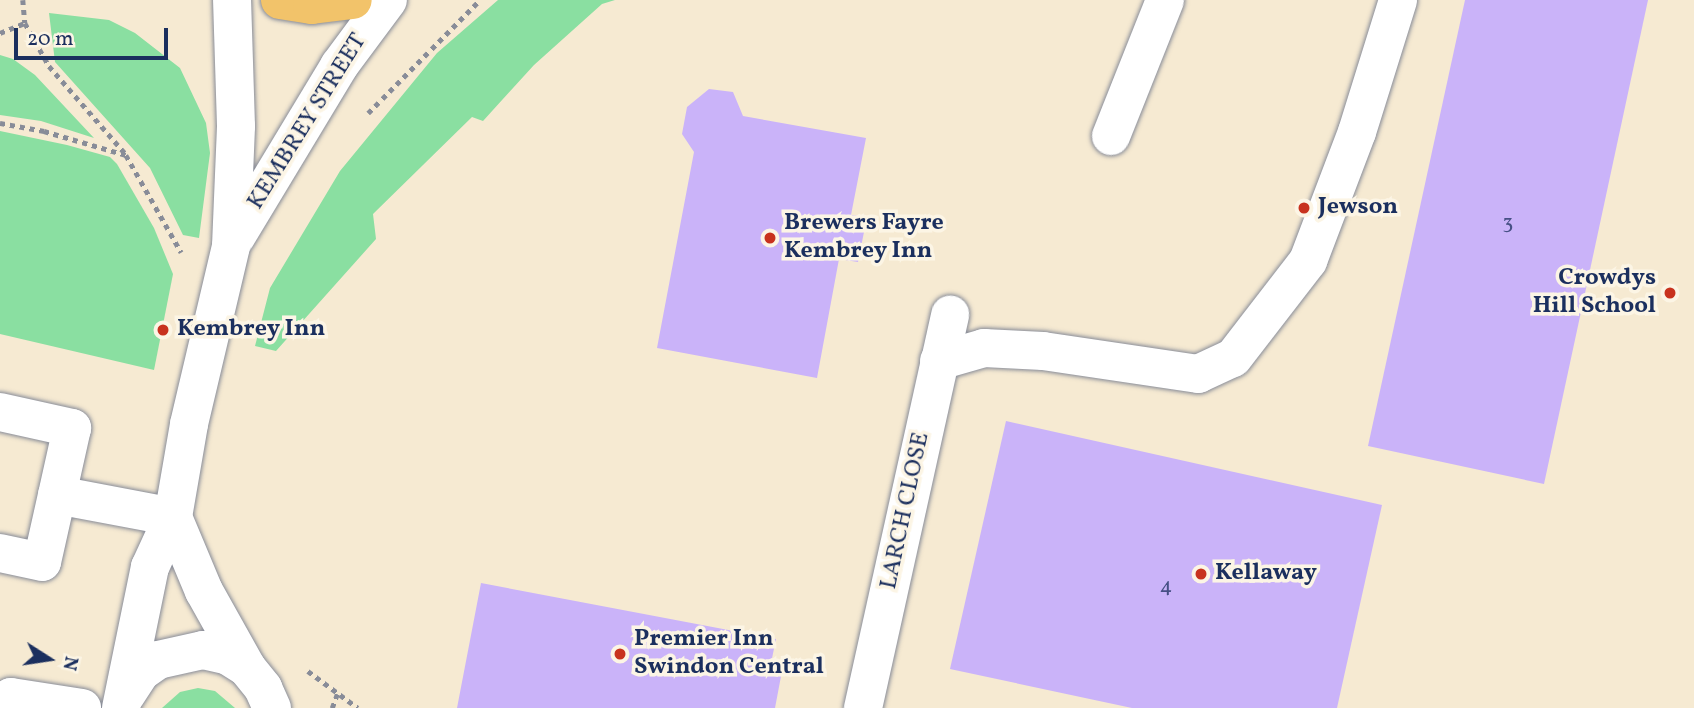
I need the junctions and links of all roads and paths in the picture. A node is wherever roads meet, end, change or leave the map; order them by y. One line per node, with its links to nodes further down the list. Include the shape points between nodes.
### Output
1 (23, 0): 9 (path)
2 (232, 0): 15 (street, KEMBREY STREET, via 236,126)
3 (280, 0): 4 (main road, via 312,5)
4 (353, 0)
5 (388, 0): 15 (street, KEMBREY STREET, via 339,66)
6 (480, 0): 11 (path)
7 (1165, 0): 13 (street)
8 (1398, 0): 18 (street, via 1357,132 1308,261 1233,358 1198,374 1107,357 1031,350 984,348)
9 (25, 23): 10 (path); 14 (path, via 49,66)
10 (0, 33)
11 (364, 117)
12 (0, 123): 14 (path)
13 (1111, 136)
14 (126, 155): 16 (path)
15 (231, 246): 21 (street, KEMBREY STREET, via 189,424)
16 (182, 259)
17 (950, 314): 18 (street, LARCH CLOSE)
18 (939, 361): 31 (street, LARCH CLOSE)
19 (0, 412): 20 (street, via 72,428)
20 (57, 495): 21 (street); 22 (street, via 42,562)
21 (173, 517): 24 (street, KEMBREY STREET, via 209,602); 26 (street, KEMBREY STREET, via 150,567)
22 (0, 553)
23 (300, 664): 25 (path)
24 (268, 693): 26 (street, KEMBREY STREET, via 213,651 176,653 141,672)
25 (337, 694): 29 (path); 30 (path)
26 (124, 702)
27 (4, 708): 28 (street, via 11,698)
28 (82, 708)
29 (332, 708)
30 (358, 708)
31 (863, 708)

